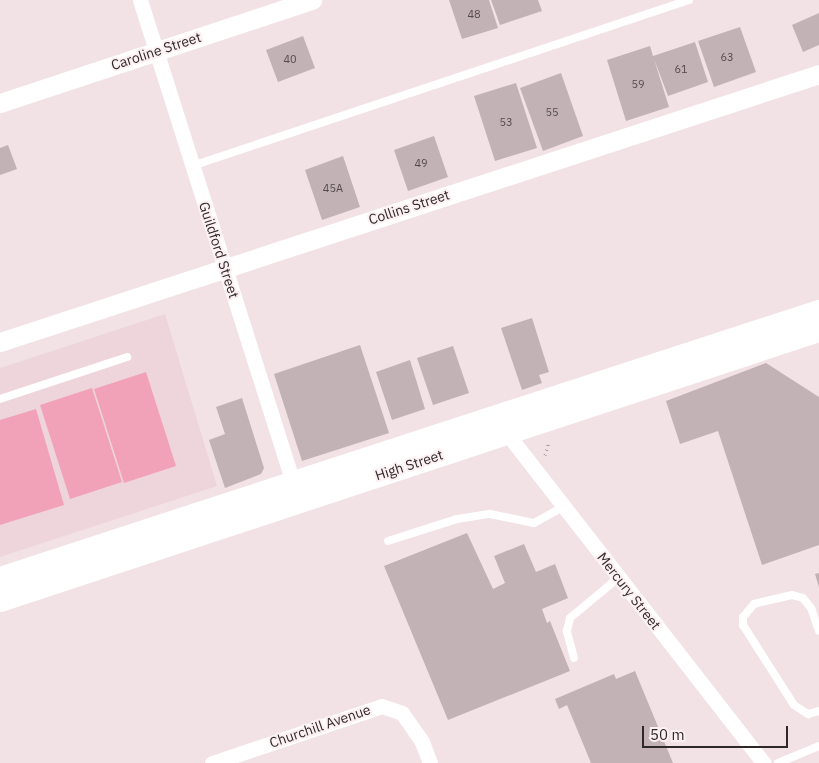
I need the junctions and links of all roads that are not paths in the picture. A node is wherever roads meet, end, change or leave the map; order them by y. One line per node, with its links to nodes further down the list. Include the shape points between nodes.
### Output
1 (140, 0): 4 (street, Guildford Street)
2 (312, 0): 4 (street, Caroline Street)
3 (689, 0): 7 (lane)
4 (158, 51): 6 (street, Caroline Street); 7 (street, Guildford Street)
5 (819, 74): 8 (street, Collins Street)
6 (0, 103)
7 (192, 166): 8 (street, Guildford Street)
8 (224, 268): 11 (street, Collins Street); 15 (street, Guildford Street)
9 (819, 312): 14 (main road, High Street)
10 (819, 330): 14 (main road, High Street)
11 (0, 342)
12 (127, 356): 13 (lane)
13 (0, 398)
14 (501, 426): 15 (main road, High Street); 16 (street, Mercury Street)
15 (296, 491): 19 (main road, High Street); 20 (main road, High Street)
16 (562, 507): 17 (lane, via 534,523 490,514 457,519); 18 (street, Mercury Street)
17 (388, 541)
18 (618, 578): 22 (lane, via 570,618 566,631); 27 (street, Mercury Street)
19 (0, 579)
20 (0, 600)
21 (819, 631): 23 (lane, via 811,608 802,598 792,595 754,604 742,617 794,705 808,714)
22 (574, 658)
23 (819, 711)
24 (819, 746): 28 (lane)
25 (212, 763): 26 (street, Churchill Avenue, via 382,706 402,713 422,742)
26 (430, 763)
27 (764, 763)
28 (778, 763)

